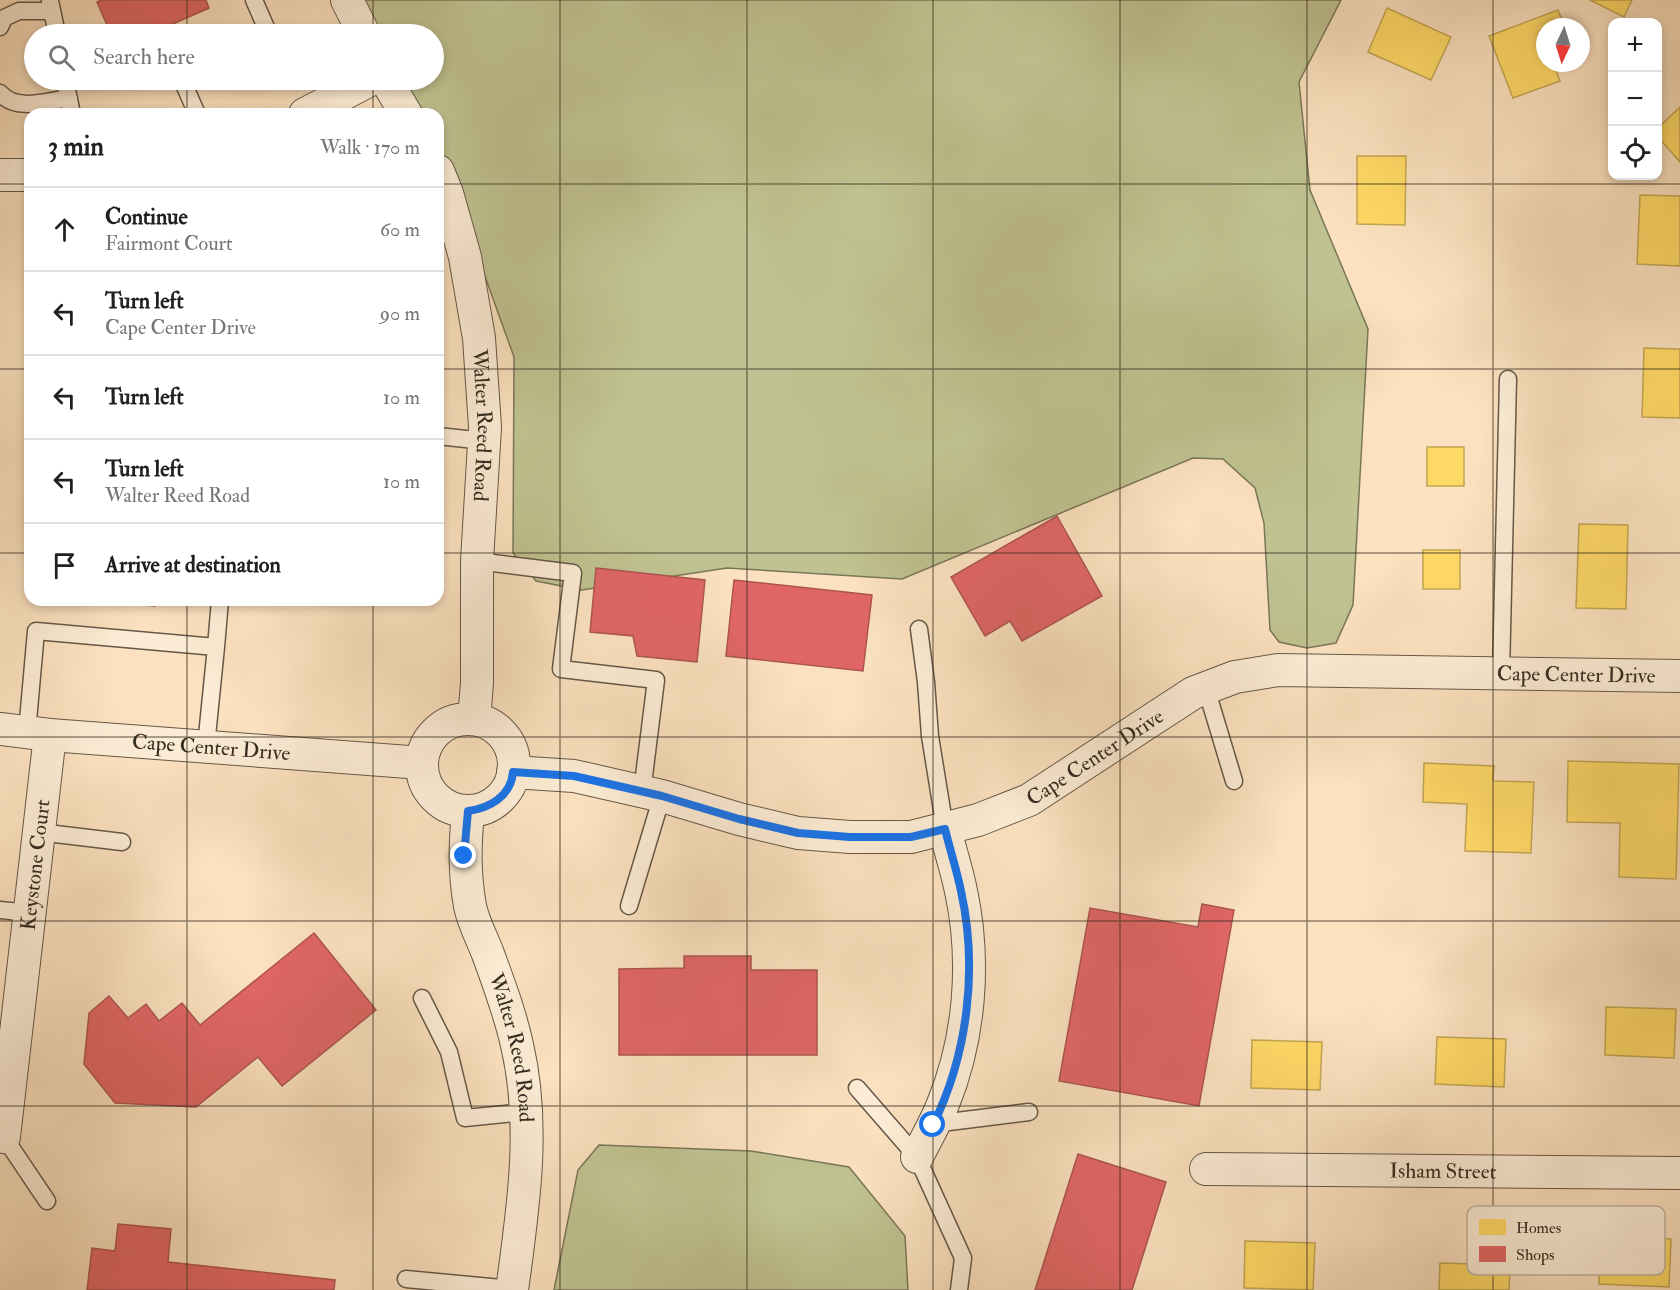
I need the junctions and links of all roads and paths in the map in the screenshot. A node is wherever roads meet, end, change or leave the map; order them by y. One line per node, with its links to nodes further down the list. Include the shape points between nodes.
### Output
1 (254, 0): 5 (lane)
2 (347, 0): 6 (street)
3 (51, 6): 4 (lane); 7 (lane, via 19,11 4,18)
4 (55, 24)
5 (264, 24)
6 (359, 24)
7 (0, 27)
8 (67, 90): 13 (lane)
9 (186, 90): 14 (lane)
10 (351, 90): 15 (street)
11 (392, 90): 16 (street)
12 (0, 93): 13 (lane, via 6,100 24,105)
13 (70, 106)
14 (194, 108)
15 (316, 108)
16 (402, 108)
17 (0, 175): 18 (street)
18 (24, 175)
19 (444, 186): 22 (street, Walter Reed Road, via 465,257 479,338)
20 (1508, 379): 27 (lane)
21 (444, 437): 22 (lane)
22 (484, 441): 23 (street, Walter Reed Road)
23 (477, 561): 30 (street, Walter Reed Road); 36 (lane, via 573,573 561,669 656,680)
24 (220, 606): 26 (lane)
25 (919, 629): 38 (lane)
26 (216, 648): 31 (lane, via 36,631); 32 (lane)
27 (1501, 673): 28 (street, Cape Center Drive); 29 (street, Cape Center Drive, via 1278,670 1234,677)
28 (1680, 676)
29 (1206, 688): 35 (lane); 38 (street, Cape Center Drive, via 1029,800)
30 (474, 719): 33 (street, via 458,720 432,736); 34 (street, via 501,733 510,746)
31 (25, 732): 32 (street, Cape Center Drive); 39 (street, Keystone Court)
32 (206, 746): 33 (street, Cape Center Drive)
33 (422, 763): 37 (street, via 424,778 440,802)
34 (513, 772): 36 (street, Cape Center Drive, via 574,776); 37 (street, via 507,790 496,802)
35 (1234, 781)
36 (652, 794): 38 (street, Cape Center Drive, via 798,833 911,837); 41 (lane)
37 (468, 811): 45 (street, Walter Reed Road, via 464,856 471,909 515,1036)
38 (945, 829): 47 (street, via 962,892 969,951 968,1003 959,1054)
39 (39, 832): 40 (lane); 42 (street, Keystone Court)
40 (122, 842)
41 (629, 906)
42 (15, 912): 48 (street, Keystone Court)
43 (422, 998): 45 (lane, via 449,1052 465,1118)
44 (856, 1088): 49 (lane)
45 (526, 1112): 54 (street, Walter Reed Road, via 527,1157)
46 (1029, 1112): 47 (lane)
47 (933, 1125): 49 (street)
48 (2, 1140): 52 (lane)
49 (917, 1157): 55 (lane, via 963,1258)
50 (1206, 1168): 51 (street, Isham Street)
51 (1680, 1173)
52 (47, 1201)
53 (406, 1279): 54 (lane)
54 (512, 1290)
55 (959, 1290)

